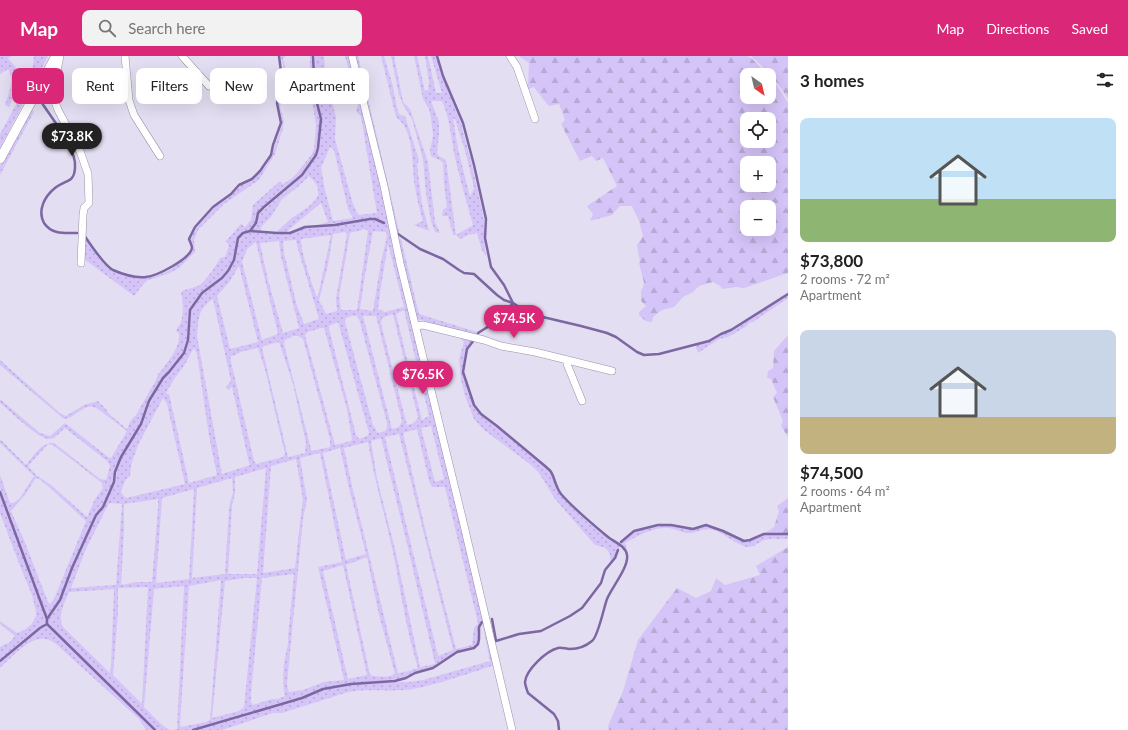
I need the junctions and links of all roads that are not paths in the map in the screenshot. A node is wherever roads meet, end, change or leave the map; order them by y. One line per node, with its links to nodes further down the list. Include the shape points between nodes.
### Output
1 (56, 56): 12 (street)
2 (60, 56): 13 (street, via 54,99 86,164 89,182 89,203 84,208 83,215)
3 (125, 56): 11 (street, via 129,100 134,115)
4 (182, 56): 9 (street)
5 (352, 56): 14 (street)
6 (510, 56): 8 (street)
7 (516, 56): 8 (street)
8 (517, 67): 10 (street)
9 (209, 86)
10 (535, 118)
11 (160, 156)
12 (0, 160)
13 (81, 263)
14 (416, 326): 15 (street, via 423,325); 18 (street)
15 (567, 360): 16 (street); 17 (street)
16 (612, 370)
17 (582, 401)
18 (512, 730)

